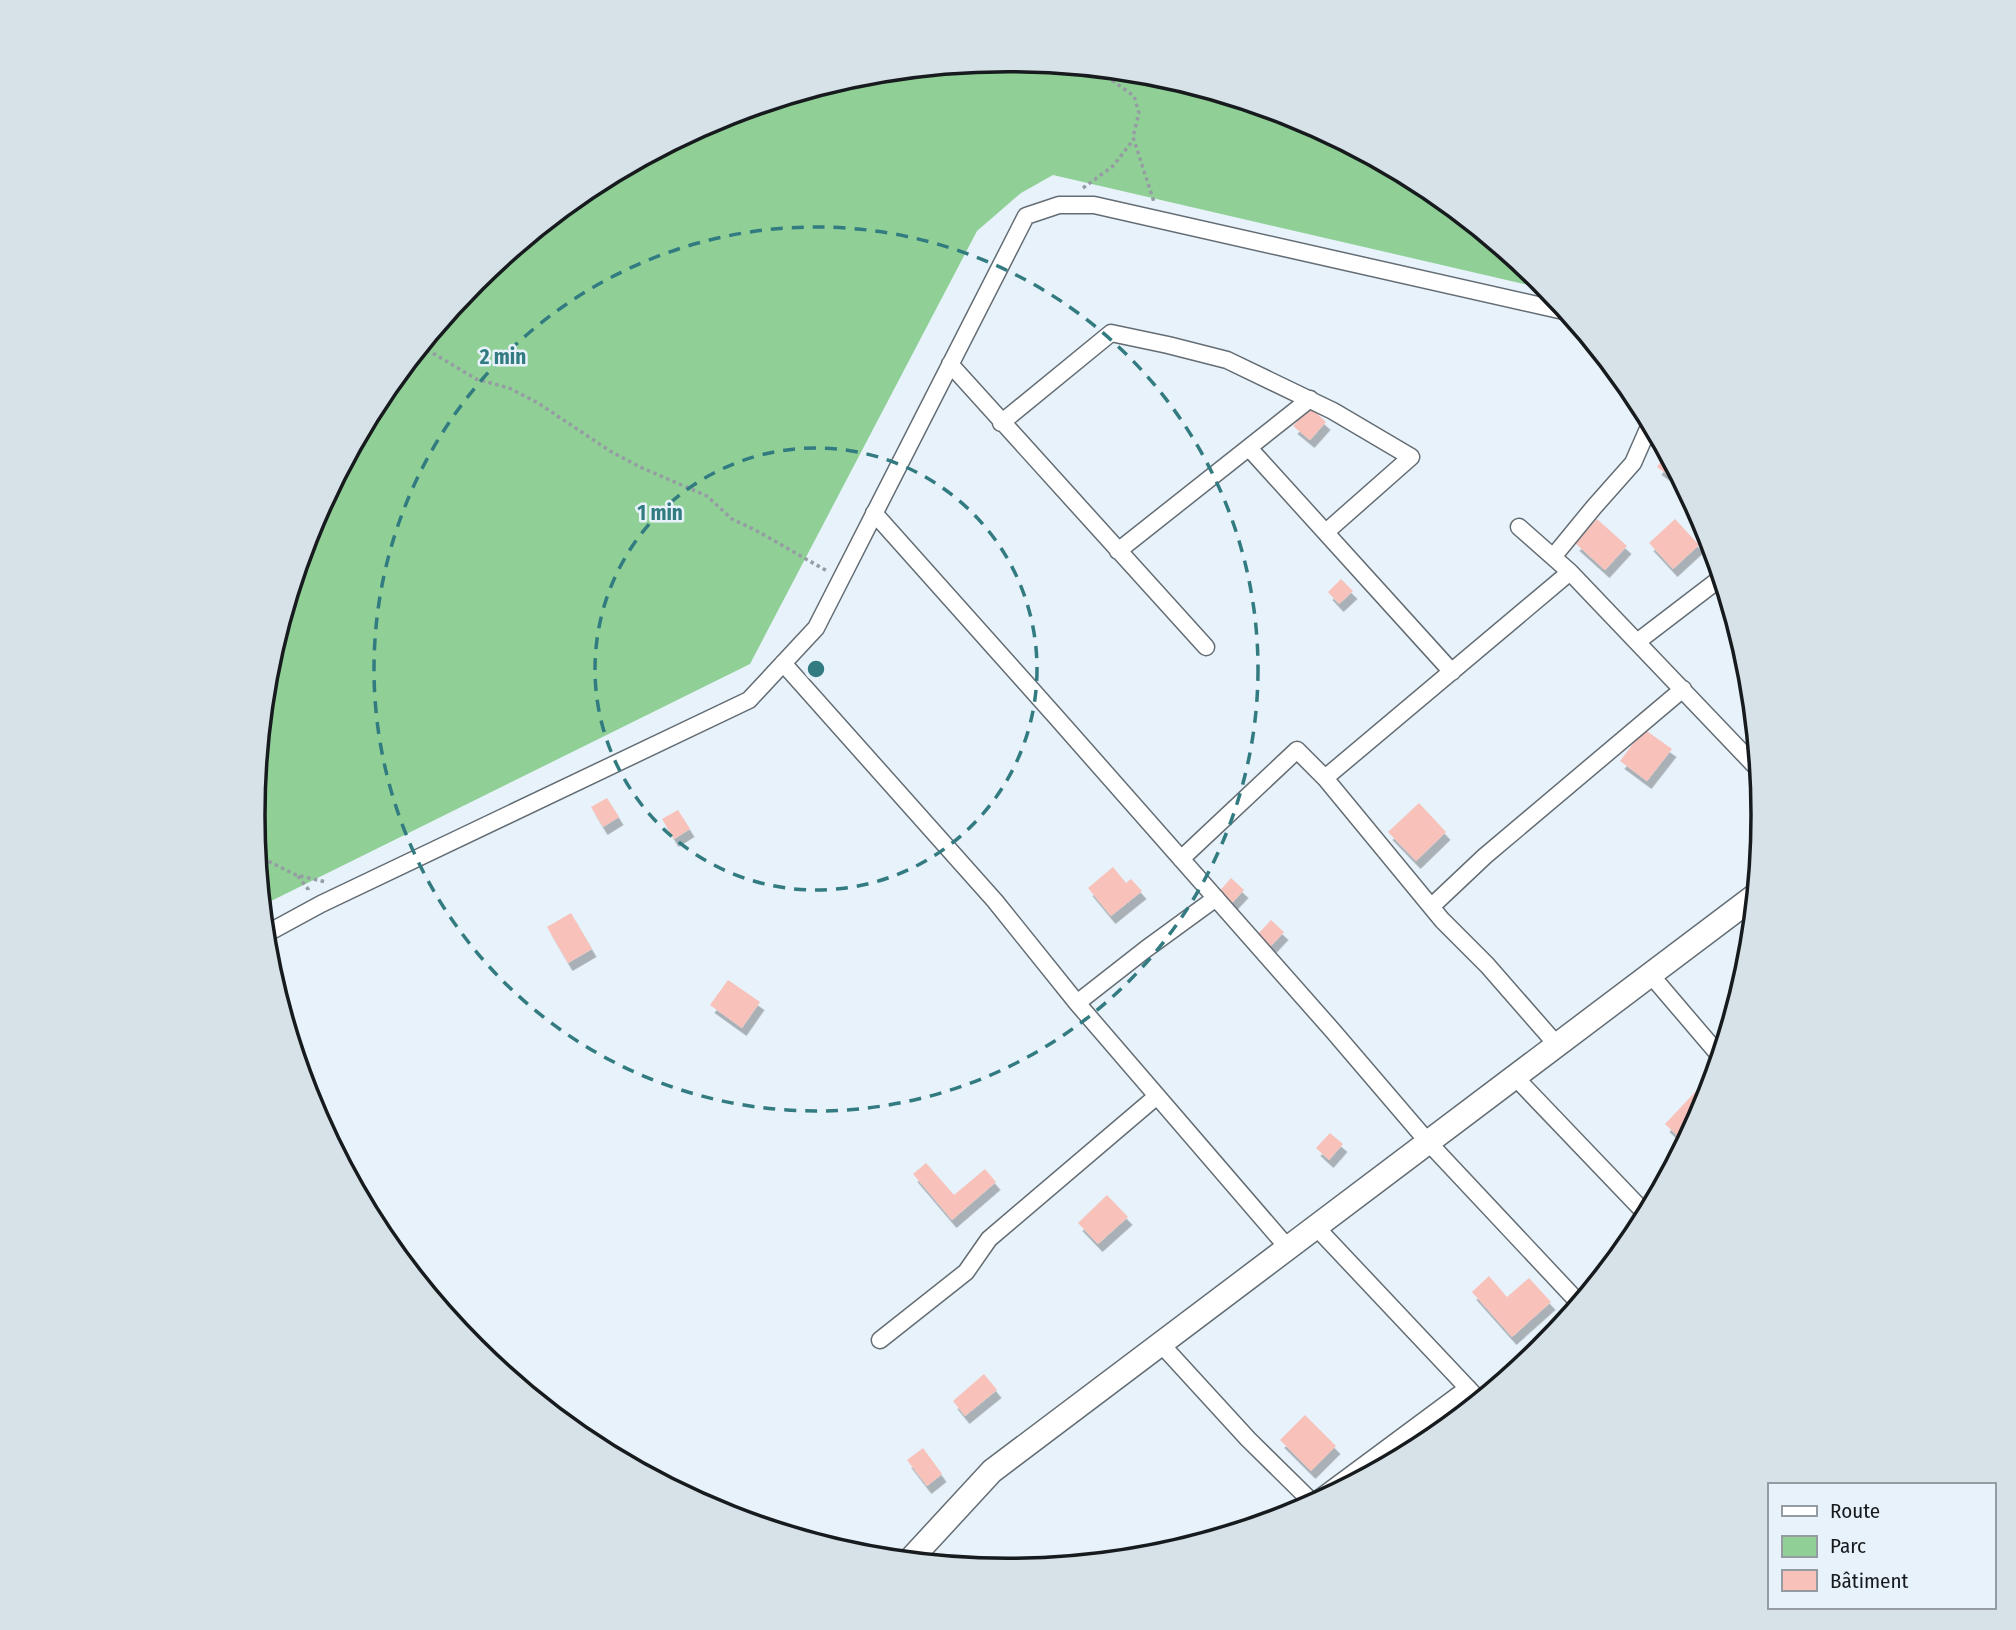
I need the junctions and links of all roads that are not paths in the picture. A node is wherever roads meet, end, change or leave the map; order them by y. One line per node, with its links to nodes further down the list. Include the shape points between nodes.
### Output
1 (1552, 308): 2 (street, via 1094,205 1059,205 1026,216)
2 (950, 365): 4 (street); 7 (street)
3 (1310, 400): 4 (street, via 1227,360 1111,334); 6 (street); 9 (street, via 1411,457)
4 (1001, 423): 10 (street)
5 (1646, 433): 11 (street, via 1633,463)
6 (1249, 448): 9 (street); 10 (street)
7 (874, 513): 16 (street, via 816,628); 21 (street)
8 (1519, 527): 11 (street)
9 (1326, 532): 17 (street)
10 (1118, 551): 15 (street)
11 (1553, 557): 12 (street)
12 (1570, 572): 14 (street); 17 (street)
13 (1714, 584): 14 (street)
14 (1637, 642): 18 (street)
15 (1206, 647)
16 (783, 663): 25 (street, via 749,700); 27 (street, via 995,901)
17 (1452, 672): 20 (street)
18 (1683, 690): 19 (street); 24 (street)
19 (1749, 760)
20 (1325, 778): 21 (street, via 1297,750); 24 (street)
21 (1181, 859): 22 (street)
22 (1216, 898): 27 (street); 32 (street)
23 (1746, 902): 26 (street)
24 (1432, 906): 28 (street)
25 (274, 930)
26 (1650, 974): 28 (street); 29 (street)
27 (1077, 1003): 31 (street)
28 (1557, 1045): 30 (street)
29 (1714, 1049)
30 (1515, 1077): 32 (street); 33 (street)
31 (1157, 1096): 35 (street); 37 (street, via 989,1239 965,1272)
32 (1428, 1142): 34 (street); 36 (street)
33 (1639, 1207)
34 (1316, 1227): 35 (street); 39 (street)
35 (1288, 1248): 38 (street)
36 (1573, 1297)
37 (880, 1340)
38 (1161, 1344): 42 (street); 43 (street, via 992,1471)
39 (1468, 1388): 40 (street); 41 (street)
40 (1474, 1394)
41 (1352, 1474)
42 (1306, 1496)
43 (917, 1553)

